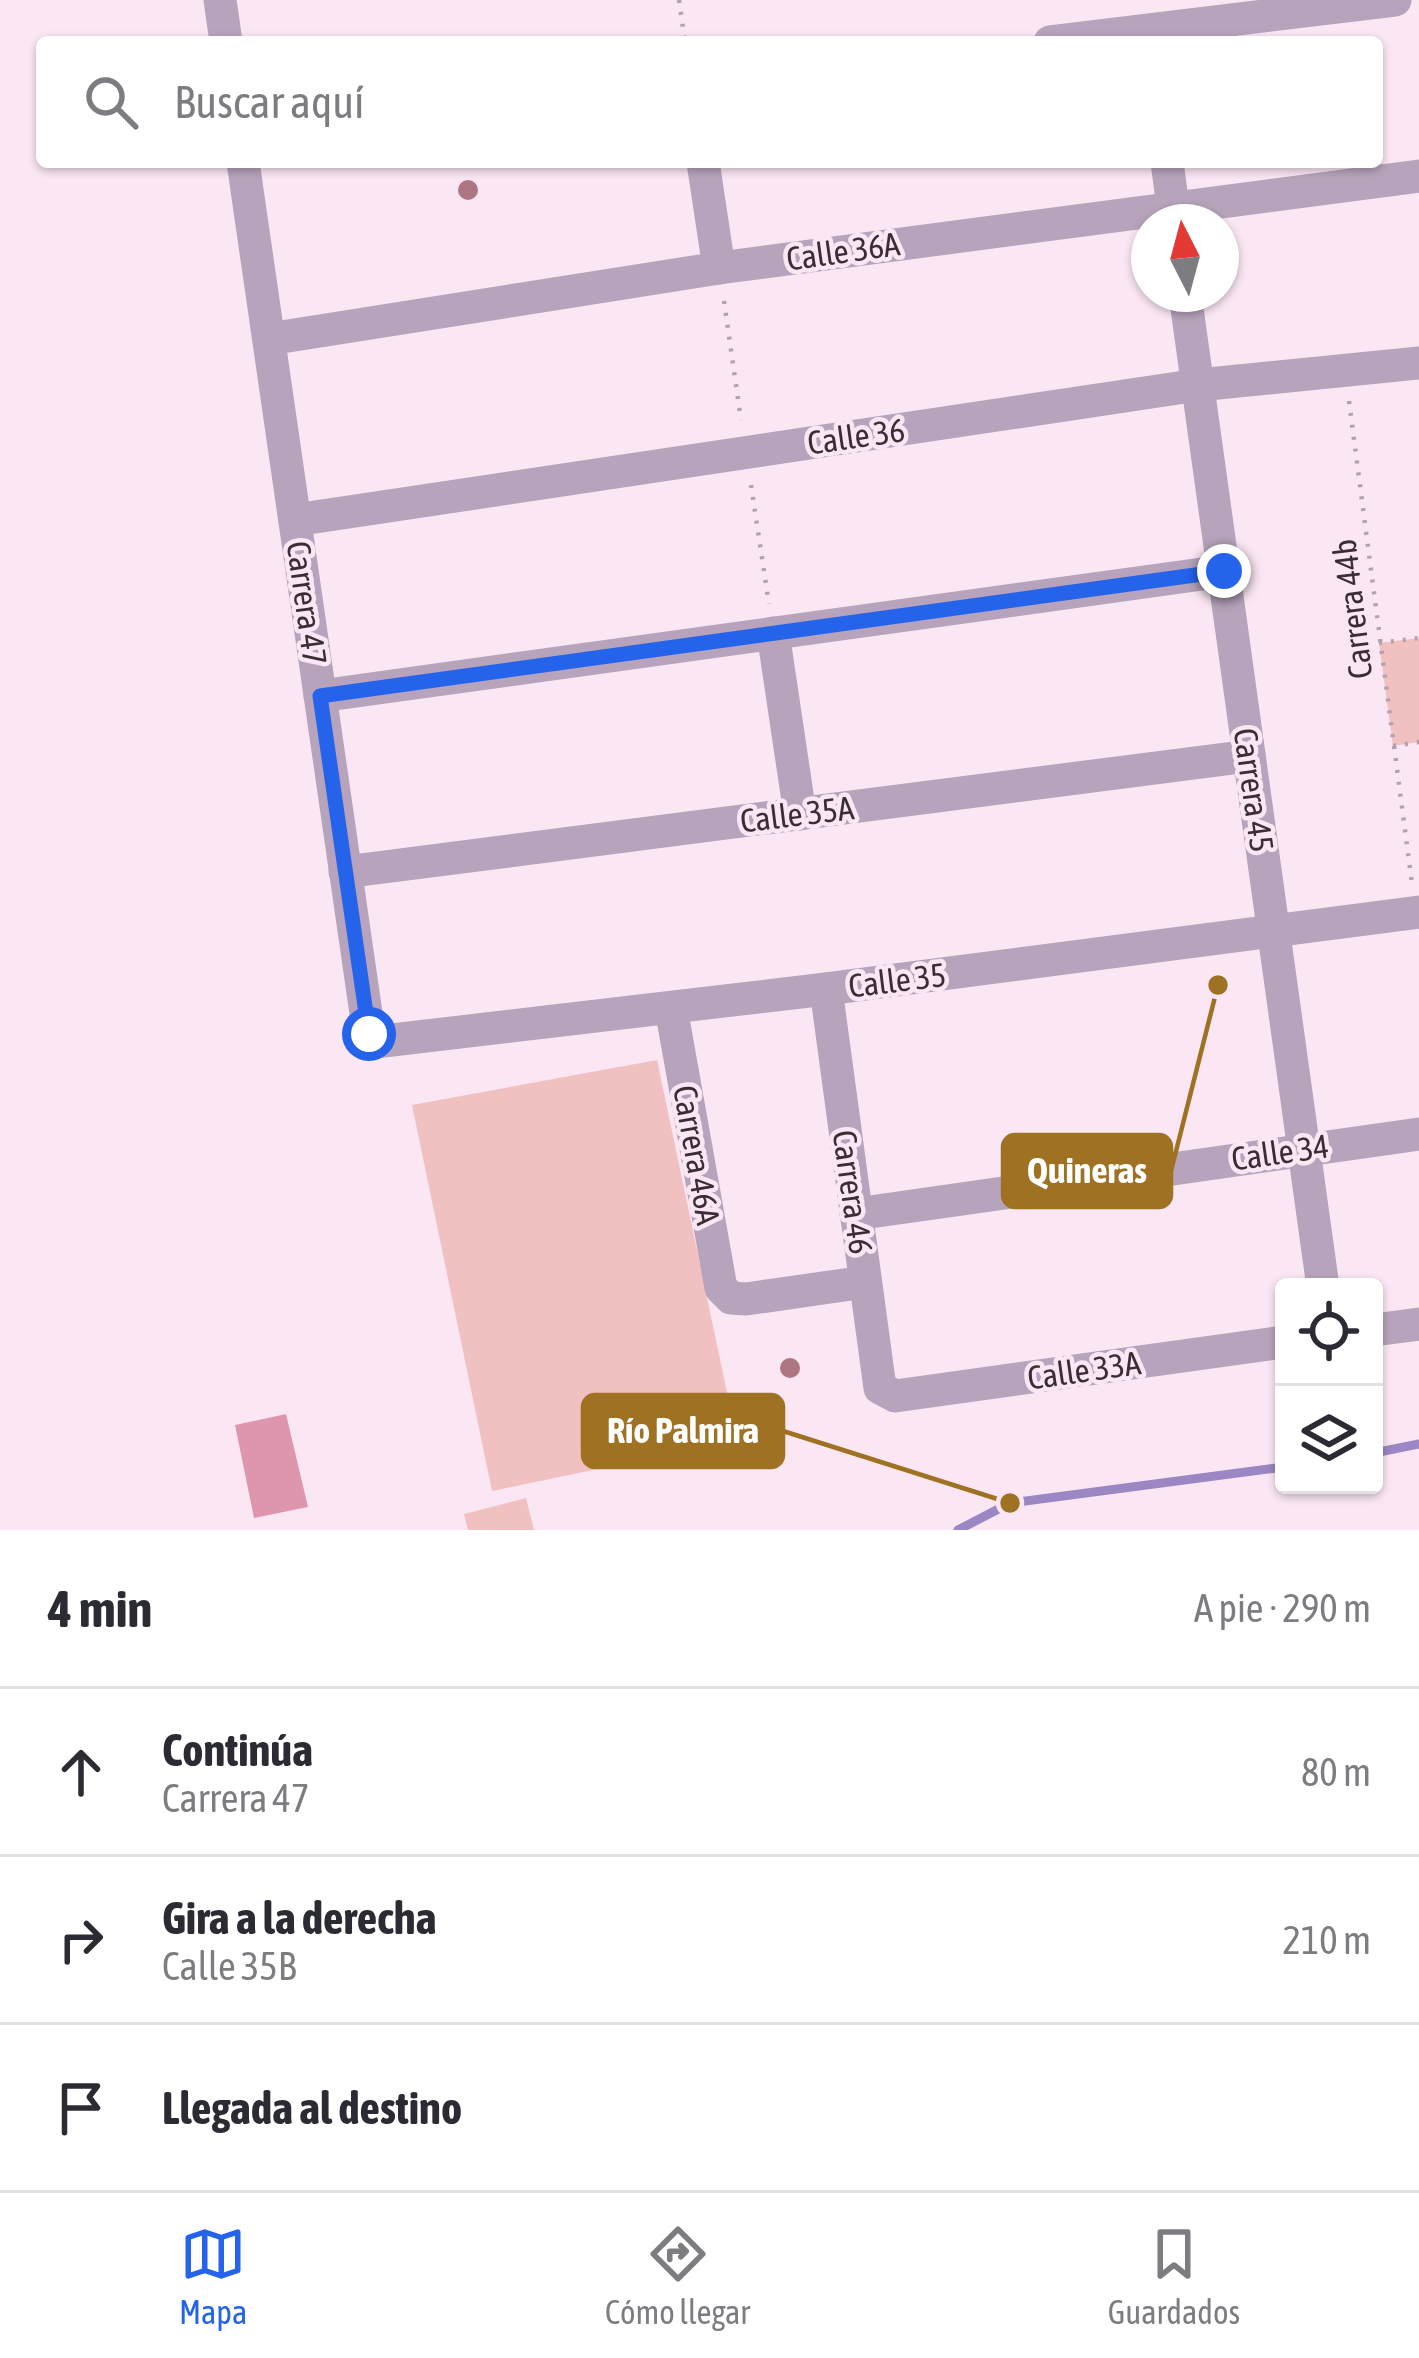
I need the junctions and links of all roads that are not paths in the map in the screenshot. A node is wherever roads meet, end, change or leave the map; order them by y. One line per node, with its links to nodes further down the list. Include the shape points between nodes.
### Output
1 (220, 0): 4 (street)
2 (1395, 0): 3 (street)
3 (1148, 23): 5 (street)
4 (225, 36)
5 (1081, 36)
6 (244, 168): 15 (street, Carrera 47)
7 (704, 168): 13 (street)
8 (1168, 168): 10 (street)
9 (1419, 176): 11 (street, Calle 36A)
10 (1173, 204)
11 (1238, 204)
12 (1131, 219): 13 (street, Calle 36A)
13 (719, 268): 15 (street, Calle 36A)
14 (1188, 312): 17 (street, Carrera 45)
15 (268, 339): 18 (street, Carrera 47)
16 (1419, 363): 17 (street, Calle 36)
17 (1198, 386): 18 (street, Calle 36); 19 (street, Carrera 45)
18 (295, 520): 21 (street, Carrera 47)
19 (1224, 571): 20 (street); 22 (street, Carrera 45)
20 (773, 633): 21 (street); 23 (street)
21 (320, 696): 24 (street, Carrera 47)
22 (1250, 756): 23 (street, Calle 35A); 26 (street, Carrera 45)
23 (800, 814): 24 (street, Calle 35A)
24 (345, 872): 29 (street, Carrera 47)
25 (1417, 912): 26 (street, Calle 35)
26 (1274, 933): 27 (street, Calle 35); 31 (street, Carrera 45)
27 (826, 989): 28 (street, Calle 35); 32 (street, Carrera 46)
28 (671, 1008): 29 (street, Calle 35); 34 (street, Carrera 46A, via 721,1288 731,1298)
29 (375, 1042)
30 (1419, 1134): 31 (street, Calle 34)
31 (1304, 1148): 32 (street, Calle 34); 33 (street, Carrera 45)
32 (856, 1214): 34 (street, Carrera 46)
33 (1322, 1278)
34 (865, 1282): 38 (street, Carrera 46)
35 (1419, 1324): 36 (street)
36 (1383, 1329)
37 (1275, 1343): 38 (street, Calle 33A)
38 (885, 1392)

